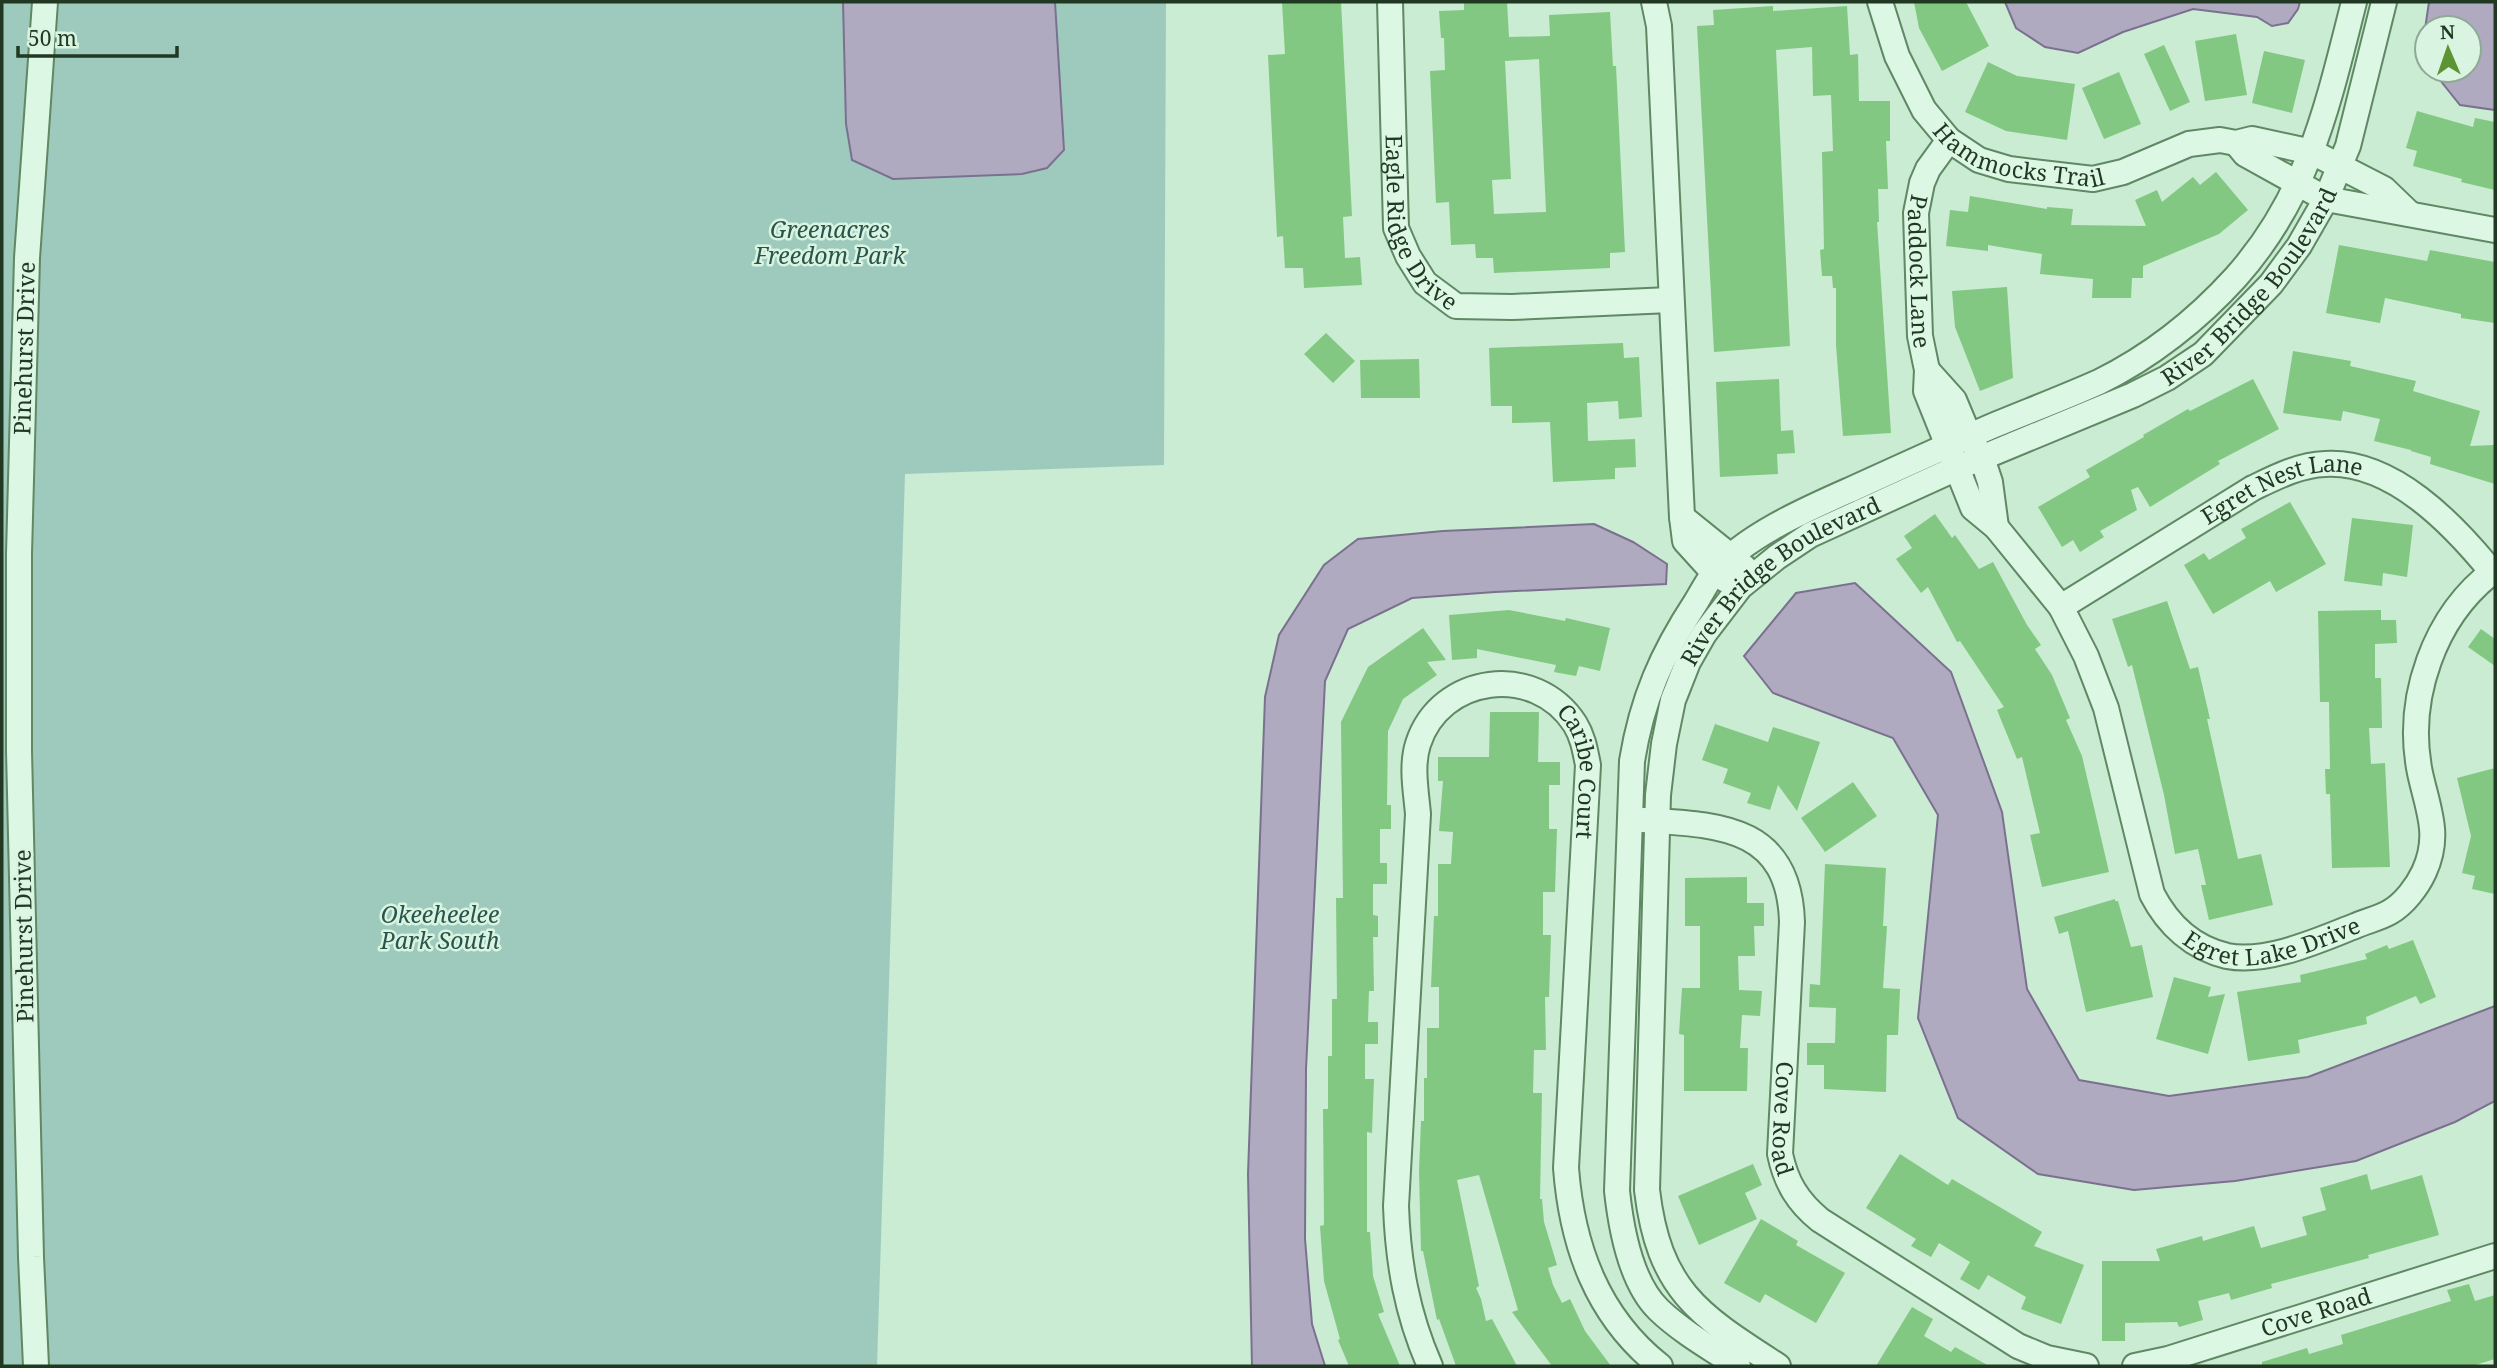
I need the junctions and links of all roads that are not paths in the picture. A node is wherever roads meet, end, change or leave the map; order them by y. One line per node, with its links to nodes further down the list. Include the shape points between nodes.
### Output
1 (45, 2): 16 (street, Pinehurst Drive, via 27,258)
2 (1390, 2): 15 (street, Eagle Ridge Drive, via 1396,228 1425,283 1456,306)
3 (1654, 2): 15 (street, via 1659,26)
4 (1880, 2): 7 (street, Hammocks Trail, via 1909,84)
5 (2354, 2): 9 (street, River Bridge Boulevard)
6 (2384, 2): 10 (street, River Bridge Boulevard)
7 (1949, 140): 8 (street, Hammocks Trail, via 1993,165 2092,179 2123,172 2189,144); 17 (street, Paddock Lane, via 1928,169 1916,213 1920,336 1927,370 1954,400)
8 (2235, 143): 9 (street, Hammocks Trail, via 2252,139); 11 (street, via 2245,154)
9 (2312, 152): 10 (street); 11 (street, River Bridge Boulevard)
10 (2339, 167): 12 (street, River Bridge Boulevard); 13 (street, via 2384,189)
11 (2298, 182): 12 (street); 17 (street, River Bridge Boulevard, via 2236,276 2200,314 2159,346 2099,382)
12 (2326, 198): 13 (street); 18 (street, River Bridge Boulevard, via 2271,284 2203,354 2133,395)
13 (2410, 214): 14 (street)
14 (2495, 230)
15 (1670, 300): 21 (street, via 1682,517)
16 (13, 344): 28 (street, Pinehurst Drive)
17 (1958, 441): 18 (street); 19 (street, Egret Lake Drive); 21 (street, River Bridge Boulevard, via 1802,512 1740,549)
18 (1982, 458): 19 (street, River Bridge Boulevard); 20 (street)
19 (1957, 468): 20 (street, Egret Lake Drive, via 1973,508); 23 (street, River Bridge Boulevard, via 1810,535)
20 (1996, 527): 24 (street, Egret Lake Drive)
21 (1723, 565): 23 (street); 25 (street, River Bridge Boulevard, via 1677,631 1651,685 1637,730)
22 (2494, 571): 24 (street, Egret Nest Lane, via 2451,524 2407,490 2358,468 2324,464 2280,475 2253,488); 24 (street, Egret Lake Drive, via 2450,618 2428,662 2420,693 2416,741 2433,835 2429,860 2414,889 2390,912 2299,948 2245,958 2196,944 2170,922 2152,894 2106,708)
23 (1747, 581): 26 (street, River Bridge Boulevard, via 1704,634 1673,701)
24 (2061, 607)
25 (1629, 819): 26 (street, Cove Road); 31 (street, River Bridge Boulevard, via 1617,1191 1620,1222 1640,1282 1658,1309)
26 (1657, 821): 32 (street, River Bridge Boulevard, via 1650,1217 1662,1256 1682,1291 1721,1329); 33 (street, Cove Road, via 1737,832 1764,849 1783,875 1792,922 1780,1154 1798,1198 1821,1220 2018,1346)
27 (2495, 1256): 34 (street, Cove Road)
28 (36, 1366)
29 (1430, 1366): 30 (street, Caribe Court, via 1406,1299 1396,1206 1418,814 1415,761 1423,732 1441,707 1467,690 1497,683 1528,687 1566,713 1582,740 1588,765 1566,1168 1569,1204 1582,1256 1606,1305)
30 (1660, 1366)
31 (1738, 1366)
32 (1779, 1366)
33 (2086, 1366)
34 (2136, 1366)

